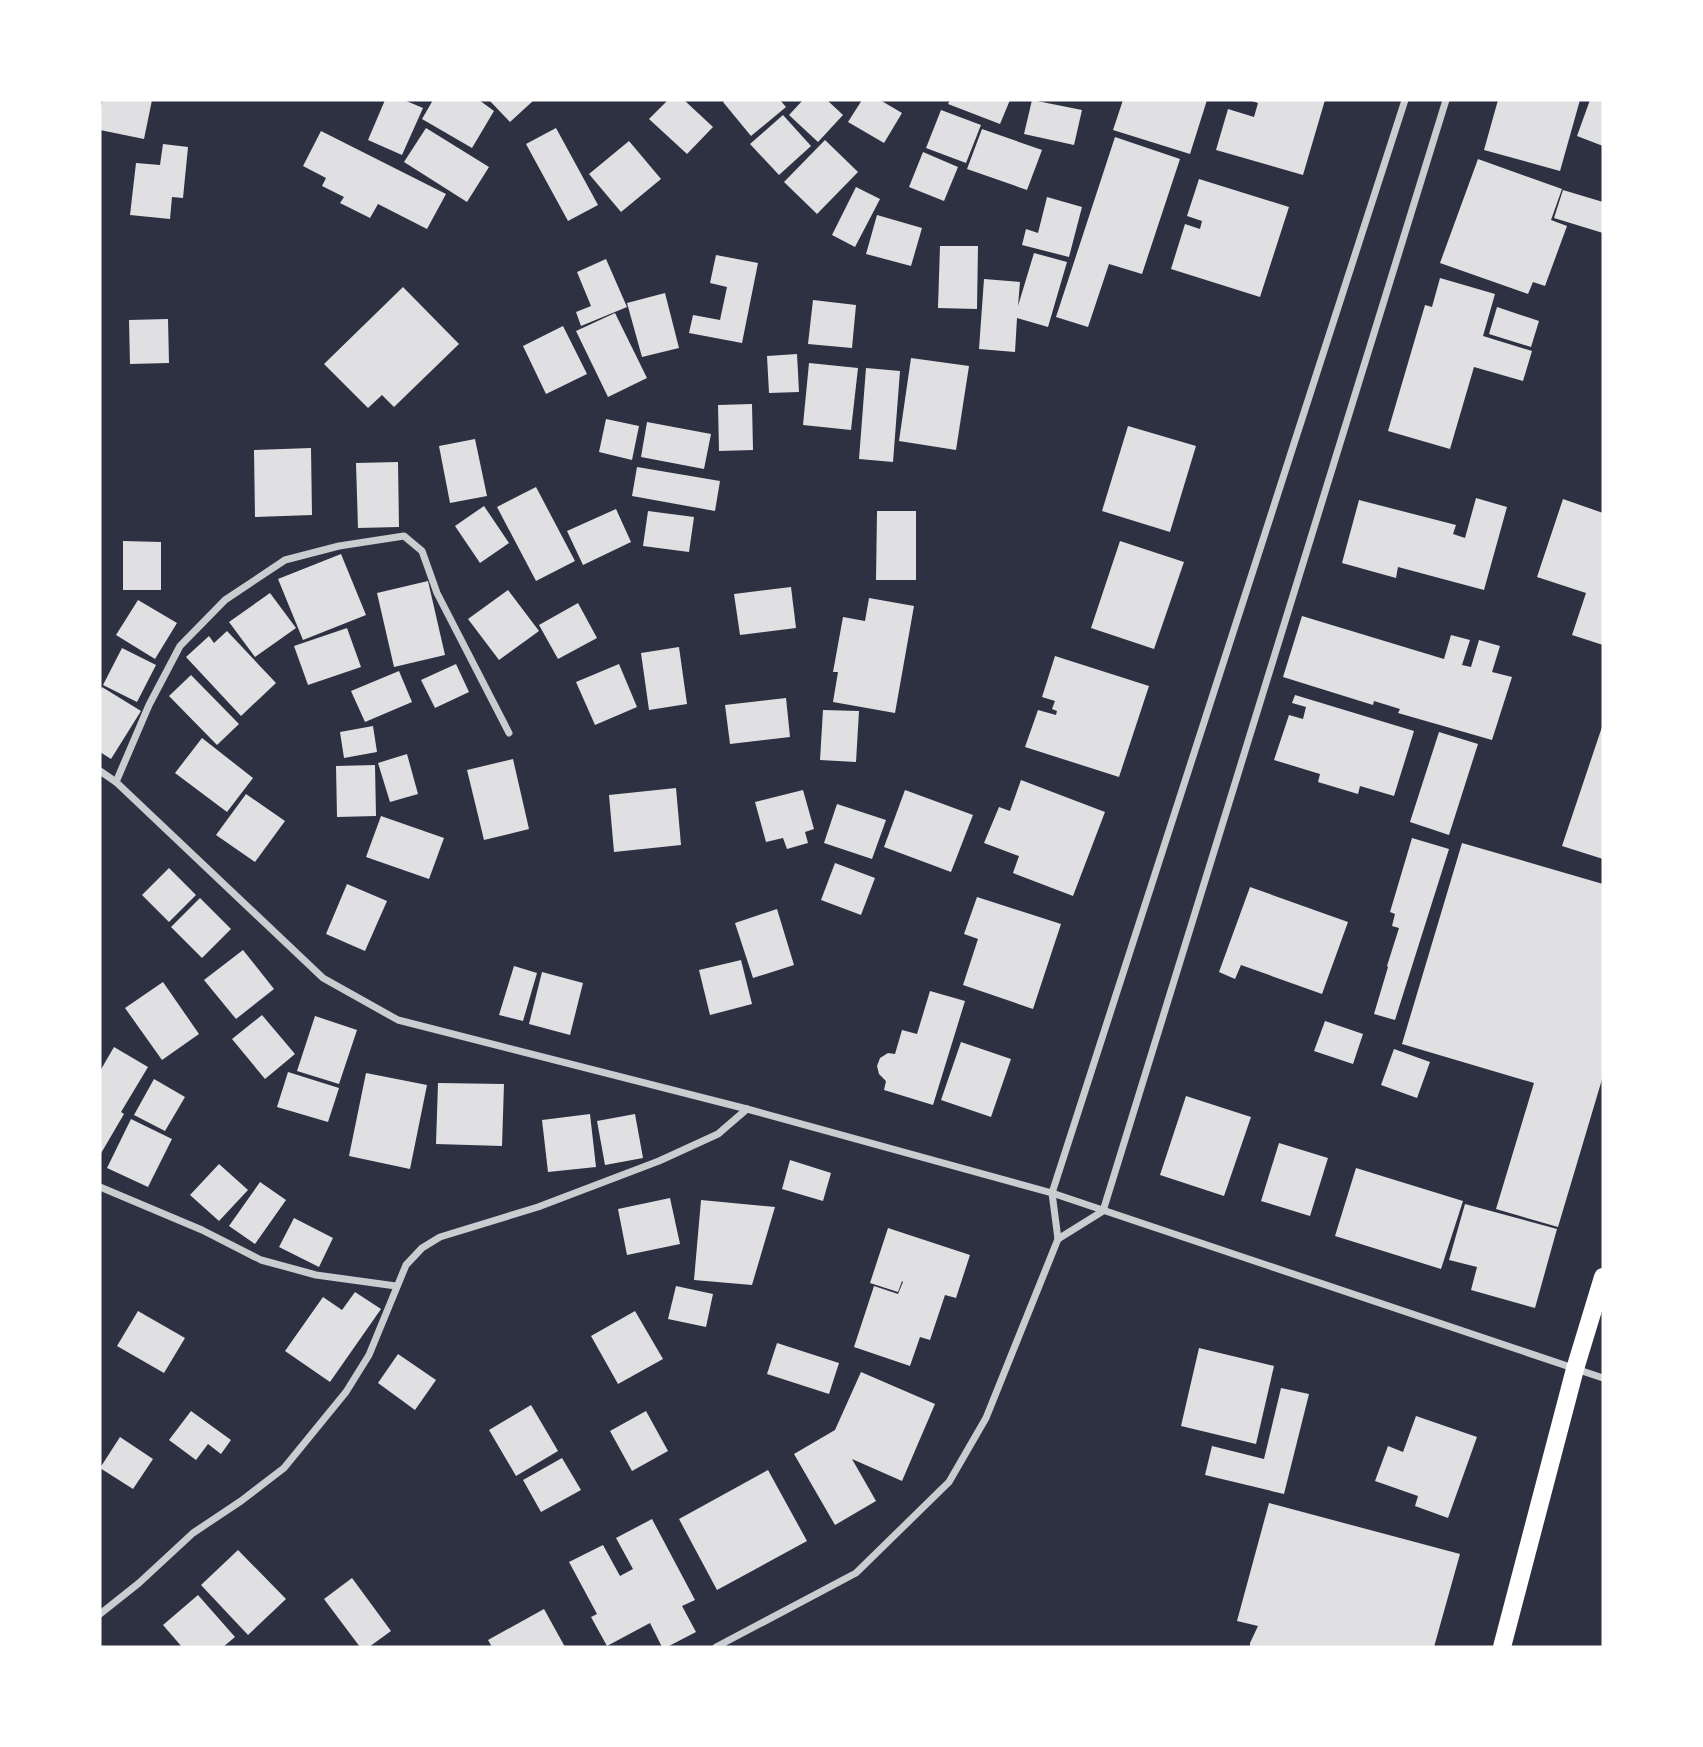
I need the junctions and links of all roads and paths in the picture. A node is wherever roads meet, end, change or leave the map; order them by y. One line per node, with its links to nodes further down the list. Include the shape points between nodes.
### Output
1 (1405, 100): 8 (street)
2 (1446, 100): 9 (street)
3 (509, 733): 5 (street, via 437,593 422,551 404,536 338,545 285,560 225,600 180,646)
4 (100, 771): 5 (street)
5 (116, 782): 6 (street, via 323,978 398,1020)
6 (747, 1109): 8 (street); 12 (street, via 718,1134 659,1161 538,1207 440,1237 406,1265)
7 (100, 1187): 12 (street, via 261,1260 316,1275)
8 (1052, 1193): 9 (street); 10 (street)
9 (1103, 1211): 10 (street); 13 (street)
10 (1058, 1239): 16 (street, via 986,1418 949,1482 856,1573)
11 (1603, 1277): 13 (main road)
12 (396, 1286): 15 (street, via 369,1355 346,1392 284,1468 193,1533)
13 (1575, 1369): 14 (street); 17 (main road)
14 (1603, 1378)
15 (100, 1614)
16 (716, 1647)
17 (1502, 1647)

